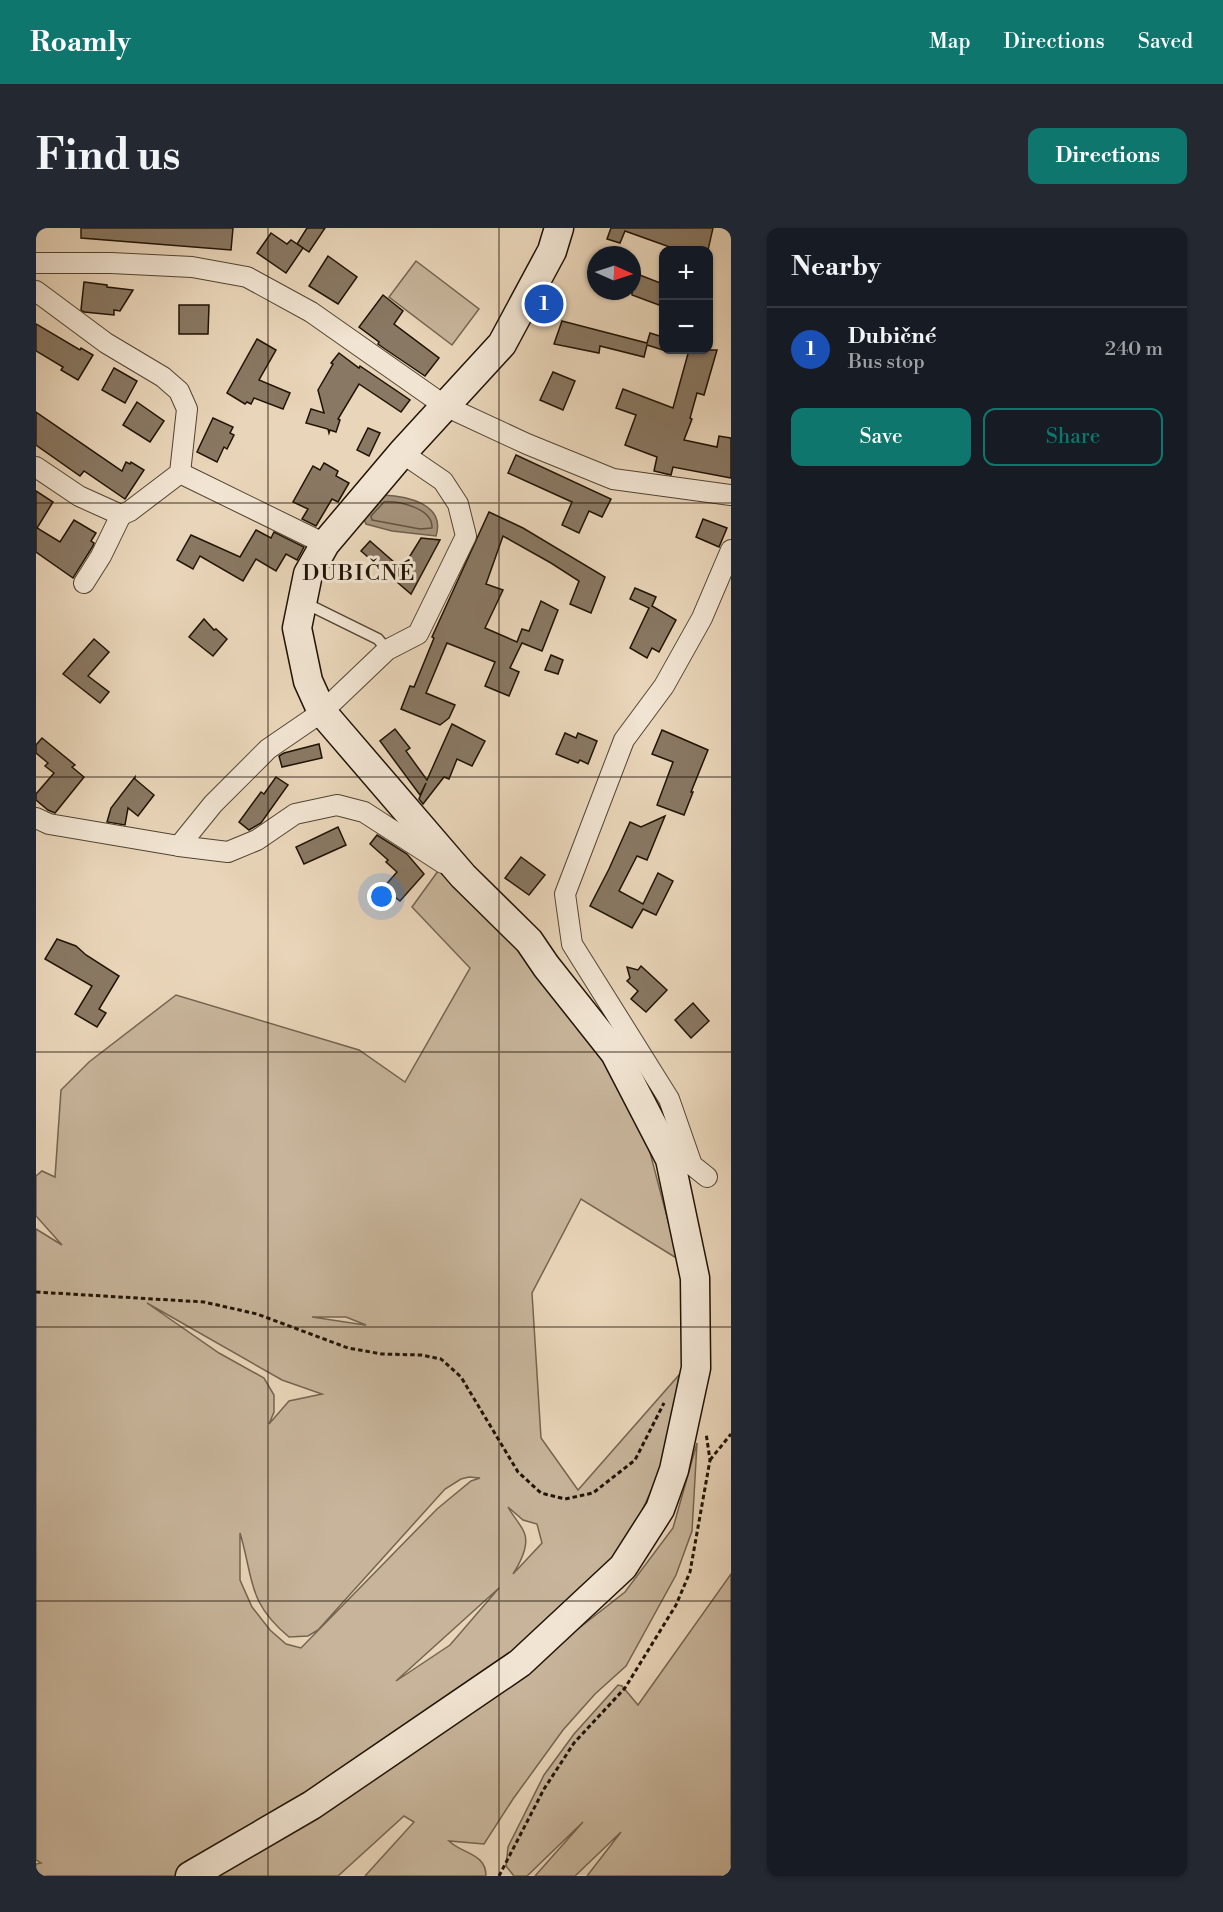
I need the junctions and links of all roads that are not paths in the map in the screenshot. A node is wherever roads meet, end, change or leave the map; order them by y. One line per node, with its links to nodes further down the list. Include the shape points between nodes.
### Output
1 (559, 228): 4 (street, via 552,251 502,344)
2 (36, 263): 4 (street, via 192,267 247,277 311,312)
3 (36, 291): 7 (street, via 179,391 187,409)
4 (446, 406): 5 (street); 8 (street, via 613,479)
5 (402, 453): 10 (street); 14 (street, via 443,481 458,504 466,536 418,634)
6 (36, 467): 9 (street, via 79,496)
7 (180, 473): 9 (street); 10 (street)
8 (731, 495)
9 (121, 515): 12 (street)
10 (325, 544): 13 (street, via 308,574)
11 (731, 550): 19 (street, via 686,647 664,686 624,740 565,894)
12 (84, 583)
13 (302, 602): 14 (lane, via 378,639); 15 (street, via 297,628 308,681)
14 (387, 650): 15 (street)
15 (322, 712): 17 (street, via 268,749 213,804); 18 (street)
16 (36, 818): 17 (street, via 49,824)
17 (179, 846): 18 (street, via 228,852 256,840 295,814 337,805 364,812)
18 (463, 876): 20 (street, via 529,941)
19 (572, 944): 20 (street); 21 (street, via 669,1099 692,1165)
20 (546, 966): 22 (street, via 615,1053 670,1159 689,1245 695,1278 696,1368 674,1470 660,1509 623,1567 520,1663 312,1804)
21 (707, 1177)
22 (190, 1876)

